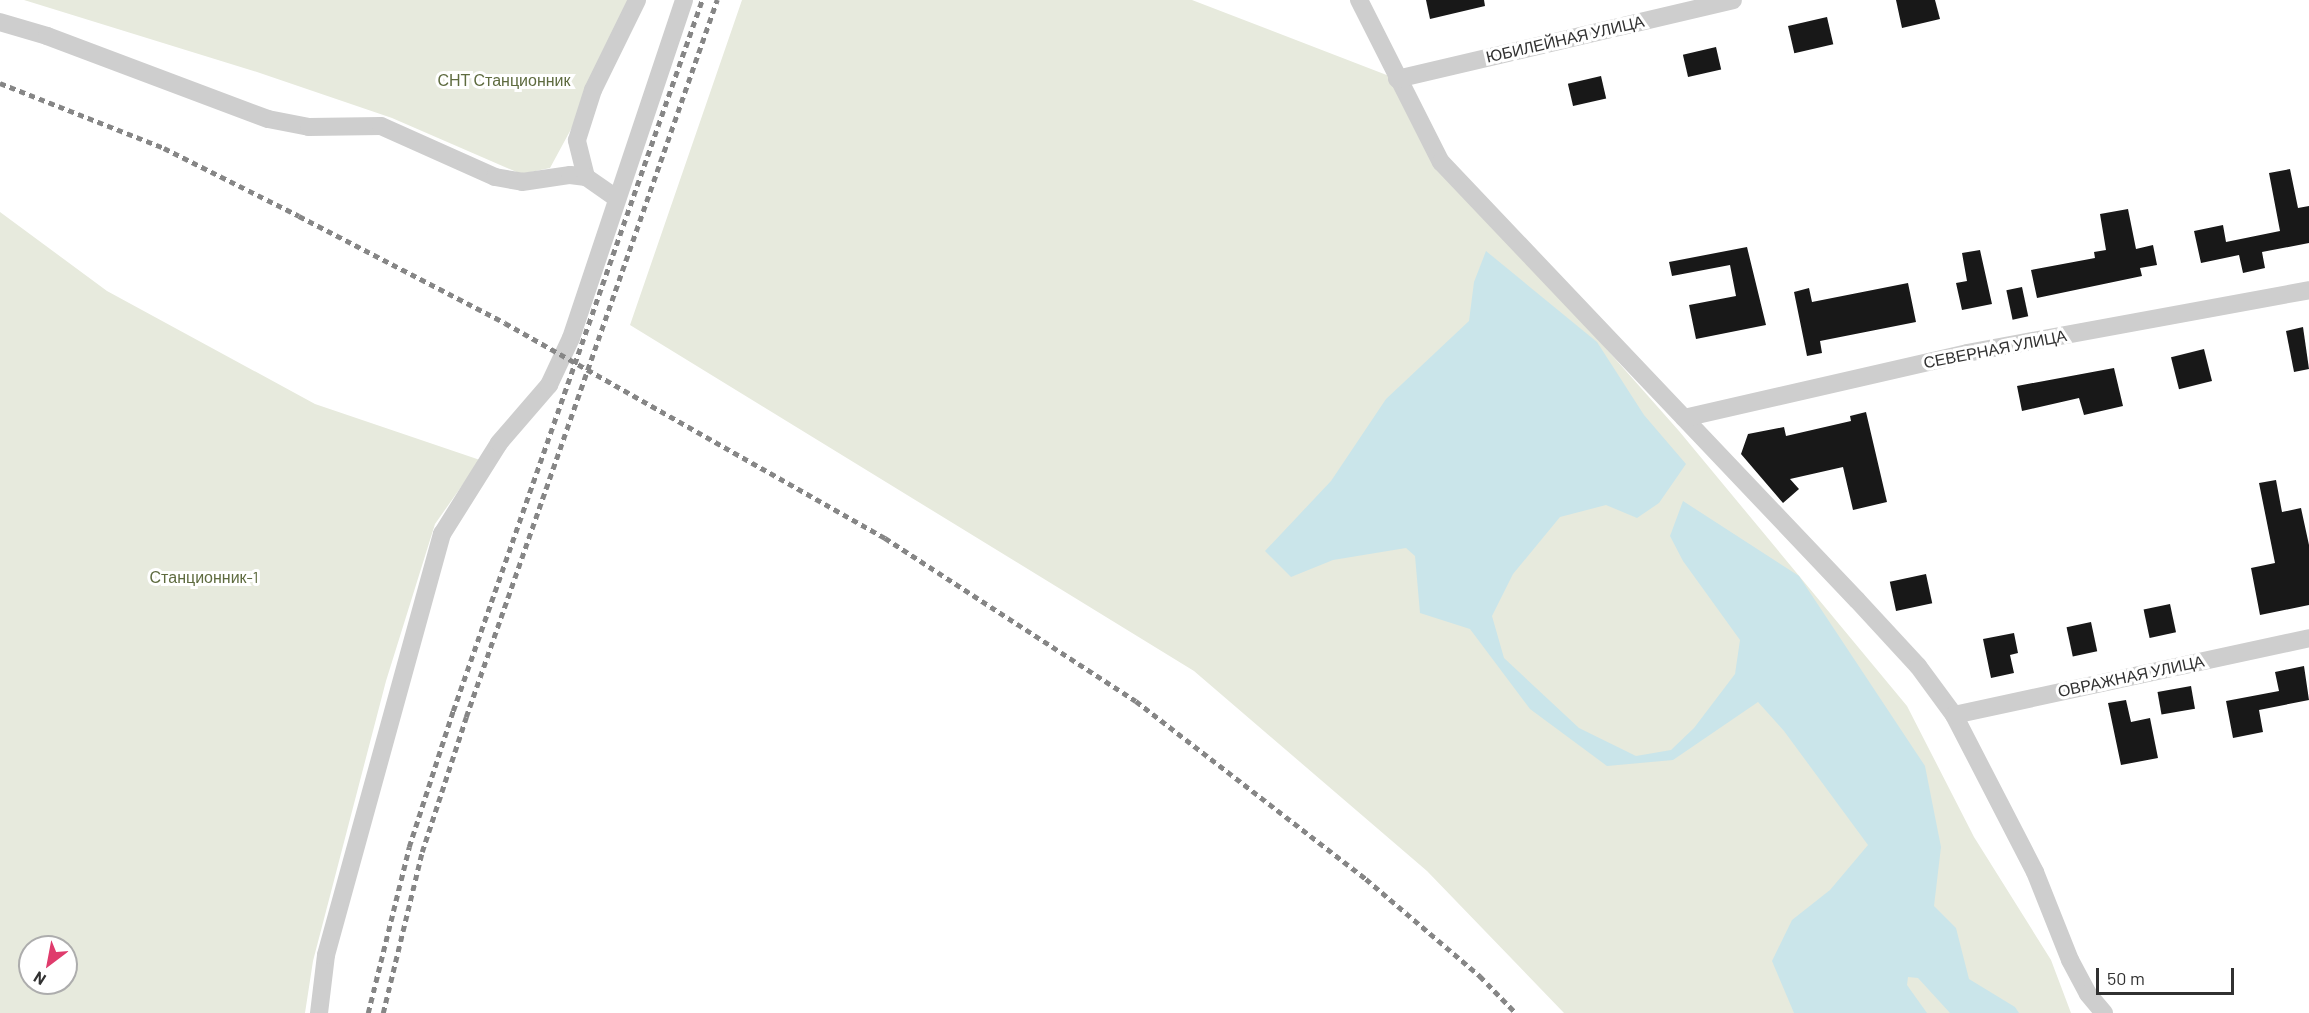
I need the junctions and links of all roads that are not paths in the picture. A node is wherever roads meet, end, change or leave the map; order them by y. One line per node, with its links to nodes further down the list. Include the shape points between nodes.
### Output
1 (637, 0): 7 (street, via 593,90 577,140)
2 (684, 0): 8 (street)
3 (1359, 0): 6 (street)
4 (1733, 0): 6 (street, ЮБИЛЕЙНАЯ УЛИЦА)
5 (0, 22): 7 (street, via 268,119 309,127 381,126 495,177 522,182 570,175)
6 (1397, 79): 10 (street, via 1441,162)
7 (586, 177): 8 (street)
8 (616, 198): 13 (street, via 571,338 549,385 499,443 442,534 326,956)
9 (2309, 290): 10 (street, СЕВЕРНАЯ УЛИЦА, via 1966,353)
10 (1683, 418): 12 (street, via 1918,666)
11 (2309, 638): 12 (street, ОВРАЖНАЯ УЛИЦА)
12 (1954, 715): 14 (street, via 2035,872 2070,960 2088,994)
13 (319, 1013)
14 (2104, 1013)

